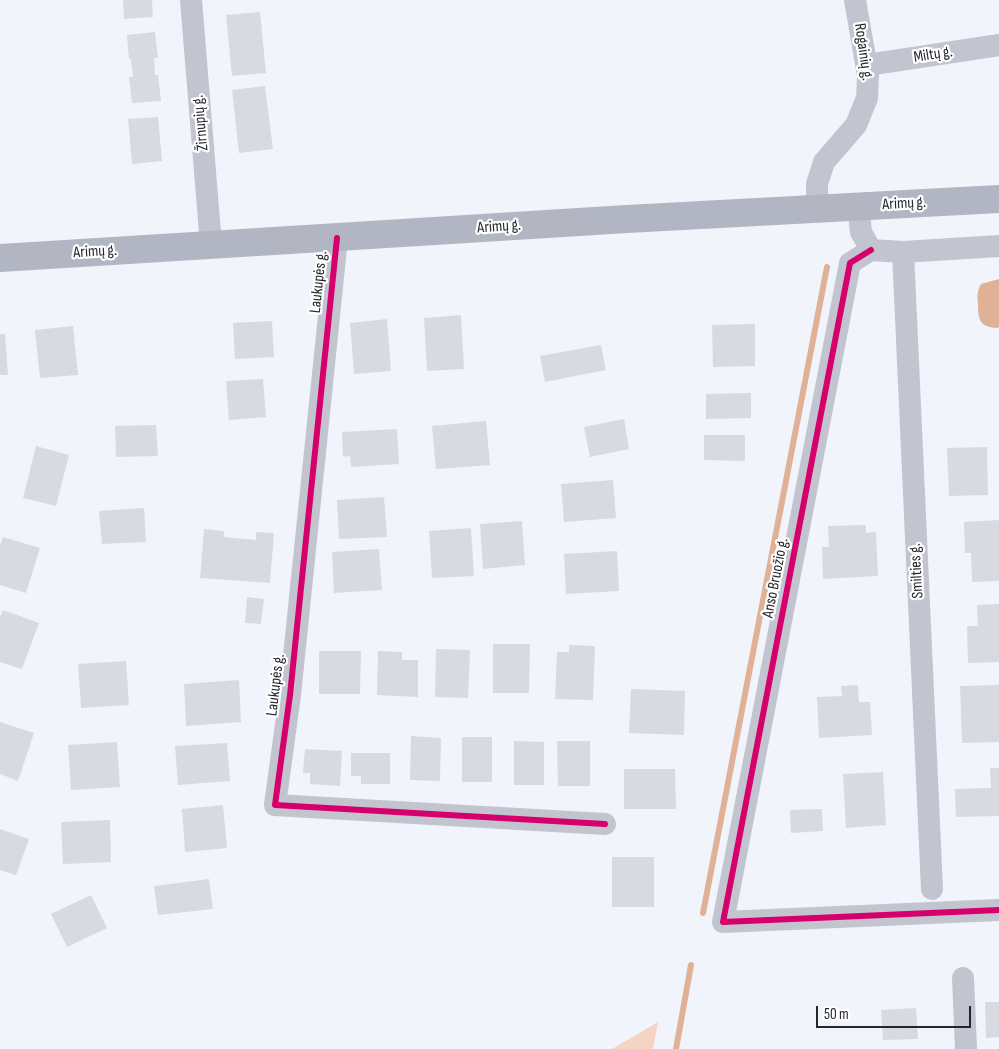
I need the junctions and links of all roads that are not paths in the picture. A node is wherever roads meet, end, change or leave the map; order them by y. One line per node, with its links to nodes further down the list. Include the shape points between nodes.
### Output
1 (191, 0): 9 (street, Žirnupių g.)
2 (856, 0): 4 (street, Rogainių g.)
3 (999, 45): 4 (street, Miltų g.)
4 (867, 65): 7 (street, Rogainių g., via 868,98 856,125 824,162 817,184)
5 (999, 199): 6 (main road, Arimų g.)
6 (858, 206): 7 (main road, Arimų g.); 11 (street, via 861,232)
7 (817, 208): 8 (main road, Arimų g.)
8 (337, 238): 9 (main road, Arimų g.); 14 (street, Laukupės g., via 290,695 275,805)
9 (211, 245): 13 (main road, Arimų g.)
10 (999, 246): 12 (street)
11 (871, 250): 12 (street); 16 (street, Anso Bruožio g., via 850,263 723,922)
12 (903, 252): 15 (street, Smilties g.)
13 (0, 258)
14 (605, 824)
15 (932, 889)
16 (999, 910)
17 (963, 978): 18 (street)
18 (966, 1049)

